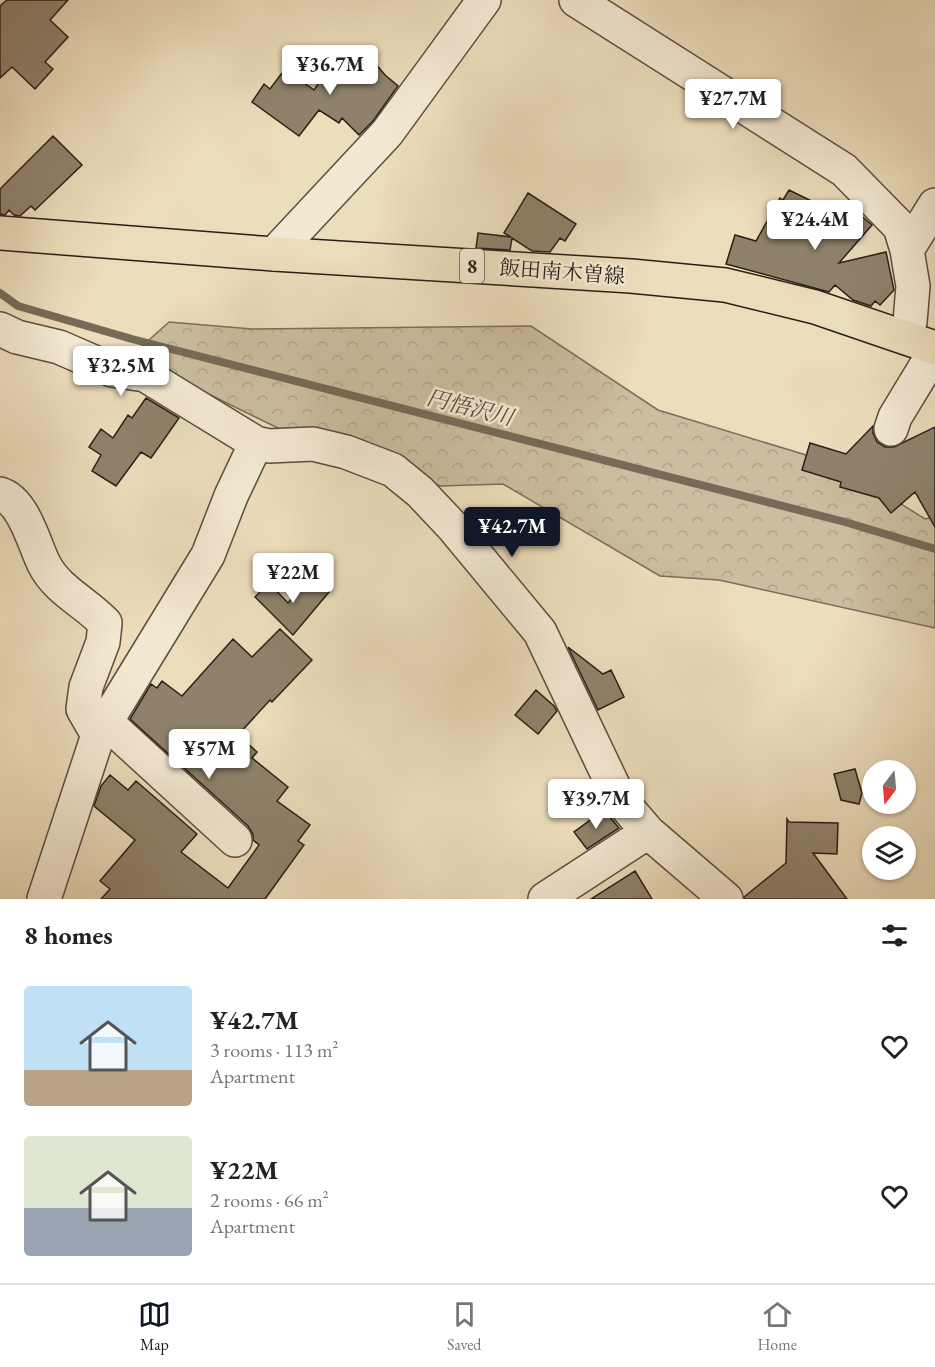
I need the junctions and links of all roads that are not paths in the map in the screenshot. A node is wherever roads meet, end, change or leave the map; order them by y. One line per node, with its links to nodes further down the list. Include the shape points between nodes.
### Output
1 (484, 0): 6 (street, via 387,133)
2 (576, 0): 5 (street, via 844,170 900,227)
3 (935, 205): 5 (street)
4 (0, 233): 6 (main road, 飯田南木曽線 / 8)
5 (907, 250): 8 (street, via 913,286 910,322)
6 (274, 254): 8 (main road, 飯田南木曽線 / 8, via 725,285 815,307)
7 (0, 329): 11 (street, via 59,347 112,370 145,375)
8 (903, 336): 9 (main road, 飯田南木曽線 / 8)
9 (935, 349): 10 (street)
10 (891, 429)
11 (256, 443): 13 (street, via 208,555); 14 (street, via 313,444 346,452 393,470 420,492 540,632 619,798)
12 (0, 494): 13 (street, via 8,496 28,523 53,579 105,623 83,709)
13 (102, 728): 15 (street); 16 (street)
14 (648, 832): 17 (street); 18 (street)
15 (235, 840)
16 (44, 899)
17 (545, 899)
18 (726, 899)

